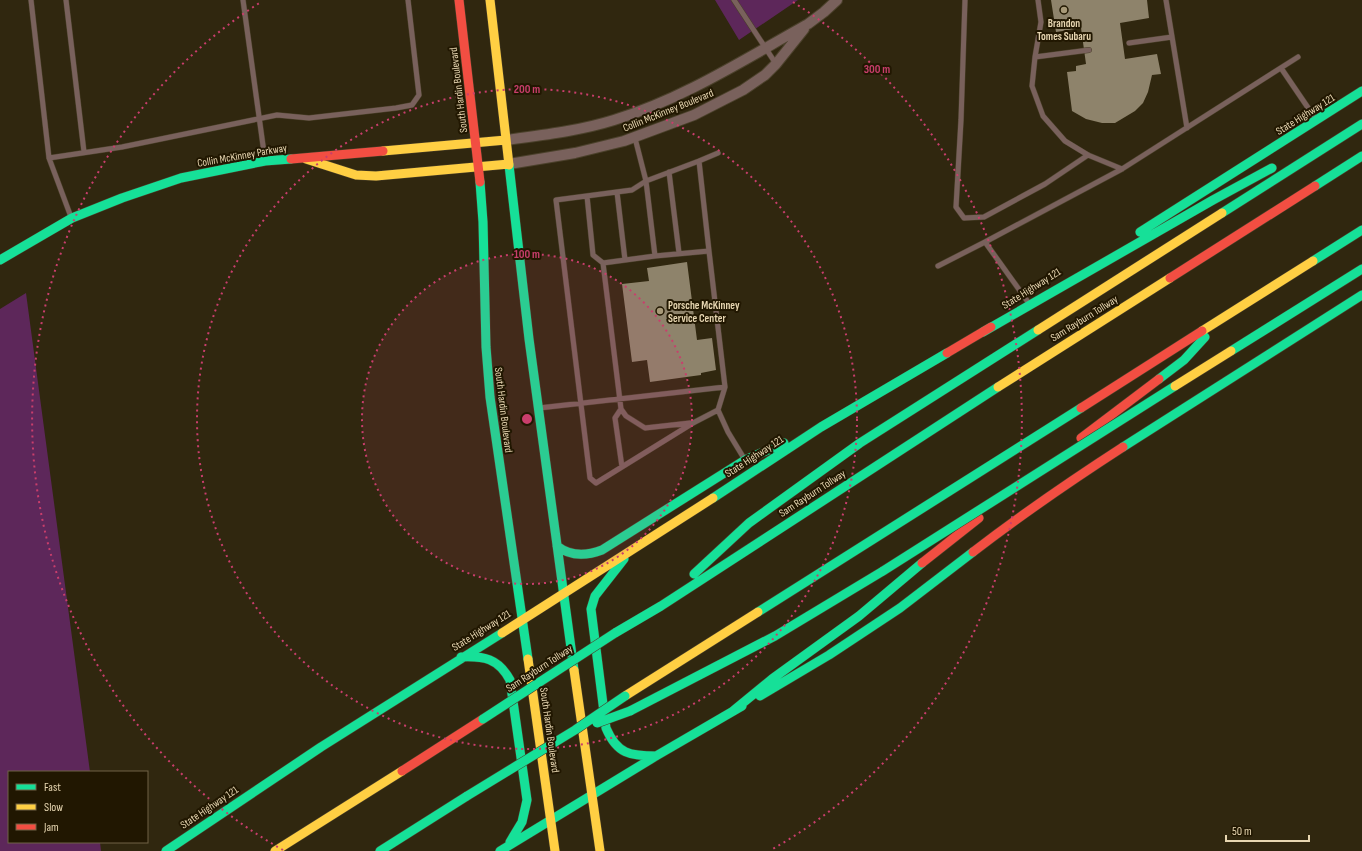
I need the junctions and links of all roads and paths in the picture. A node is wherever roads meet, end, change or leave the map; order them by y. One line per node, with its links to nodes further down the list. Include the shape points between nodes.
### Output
1 (31, 0): 36 (lane)
2 (66, 0): 30 (lane)
3 (243, 0): 22 (lane)
4 (408, 0): 22 (lane, via 419,95 412,105 309,118 277,115)
5 (459, 0): 29 (main road, South Hardin Boulevard)
6 (490, 0): 28 (main road)
7 (734, 0): 15 (lane)
8 (837, 0): 12 (street, Collin McKinney Boulevard)
9 (965, 0): 33 (lane, via 956,207 964,218 984,217 1045,184)
10 (1038, 0): 17 (lane, via 1041,22)
11 (1166, 0): 13 (lane)
12 (808, 24): 15 (street, Collin McKinney Boulevard); 19 (street, Collin McKinney Boulevard)
13 (1172, 37): 14 (lane); 26 (lane)
14 (1129, 43)
15 (765, 48): 19 (lane); 28 (street, Collin McKinney Boulevard, via 696,86 634,114 595,126)
16 (1089, 50): 17 (lane)
17 (1034, 57): 33 (lane, via 1032,86 1043,116 1065,141)
18 (1298, 57): 20 (lane)
19 (776, 64): 27 (street, Collin McKinney Boulevard, via 756,82 717,104)
20 (1281, 68): 24 (lane); 26 (lane)
21 (1362, 91): 24 (main road, State Highway 121)
22 (259, 119): 30 (lane); 37 (lane)
23 (1362, 119): 31 (main road)
24 (1317, 120): 59 (main road, State Highway 121)
25 (1362, 124): 75 (main road, via 812,476 749,522)
26 (1187, 128): 42 (lane)
27 (634, 138): 40 (street, Collin McKinney Boulevard, via 575,153); 44 (lane)
28 (506, 140): 29 (main road, Collin McKinney Parkway); 40 (main road)
29 (476, 142): 35 (main road, Collin McKinney Parkway); 41 (main road, South Hardin Boulevard)
30 (84, 152): 36 (lane)
31 (1301, 152)
32 (718, 153): 38 (lane)
33 (1088, 156): 42 (lane)
34 (1362, 156): 75 (main road, Sam Rayburn Tollway, via 1012,378)
35 (301, 157): 37 (main road, Collin McKinney Parkway); 41 (main road, via 356,175 376,176)
36 (49, 158): 47 (lane)
37 (265, 161): 47 (main road, Collin McKinney Parkway, via 181,178)
38 (699, 161): 43 (lane); 50 (lane)
39 (1281, 163): 61 (main road)
40 (509, 164): 41 (main road); 65 (main road)
41 (478, 167): 76 (main road, South Hardin Boulevard, via 484,228 487,375)
42 (1122, 169): 49 (lane)
43 (669, 172): 44 (lane); 51 (lane)
44 (646, 181): 45 (lane, via 632,190); 52 (lane)
45 (617, 192): 46 (lane); 54 (lane)
46 (587, 196): 55 (lane, via 593,255); 64 (lane, via 556,200)
47 (72, 218): 53 (main road, Collin McKinney Parkway)
48 (1362, 230): 60 (main road)
49 (985, 242): 56 (lane); 59 (lane)
50 (709, 251): 51 (lane); 62 (lane)
51 (679, 253): 52 (lane)
52 (655, 256): 54 (lane)
53 (0, 260)
54 (625, 260): 55 (lane)
55 (603, 263): 63 (lane)
56 (938, 266)
57 (1362, 269): 79 (main road, bridge, via 830,604 775,636 630,711)
58 (1362, 295): 78 (main road, via 1075,478 1004,528 900,608 778,686)
59 (1029, 303): 61 (main road, State Highway 121)
60 (1222, 319): 78 (main road, via 1184,360 912,570 859,616 772,679); 79 (main road, bridge)
61 (983, 332): 69 (main road, State Highway 121)
62 (725, 387): 63 (lane); 67 (lane)
63 (620, 399): 64 (lane); 66 (lane)
64 (580, 403): 65 (lane); 71 (lane, via 590,478 596,483)
65 (538, 408): 72 (main road)
66 (621, 409): 68 (lane, via 626,416 645,428); 71 (lane, via 615,418)
67 (718, 410): 68 (lane); 70 (lane)
68 (693, 423): 71 (lane)
69 (821, 427): 70 (main road); 73 (main road, State Highway 121)
70 (745, 460): 72 (main road, via 602,550 570,554)
71 (622, 467)
72 (557, 546): 74 (main road)
73 (630, 551): 74 (main road, State Highway 121); 80 (main road, via 595,596 592,623 606,728 611,740 624,753)
74 (563, 593): 76 (main road, State Highway 121); 81 (main road)
75 (661, 606): 85 (main road, Sam Rayburn Tollway, bridge)
76 (521, 619): 77 (main road, State Highway 121); 82 (main road, South Hardin Boulevard)
77 (461, 657): 83 (main road, via 492,660 503,668 510,680 527,800 520,828); 84 (main road, State Highway 121)
78 (733, 711): 80 (main road)
79 (575, 730): 86 (main road, bridge)
80 (656, 756): 81 (main road)
81 (593, 795): 82 (main road); 88 (main road)
82 (551, 820): 83 (main road); 87 (main road, South Hardin Boulevard)
83 (504, 848)
84 (166, 851)
85 (275, 851)
86 (380, 851)
87 (555, 851)
88 (600, 851)

